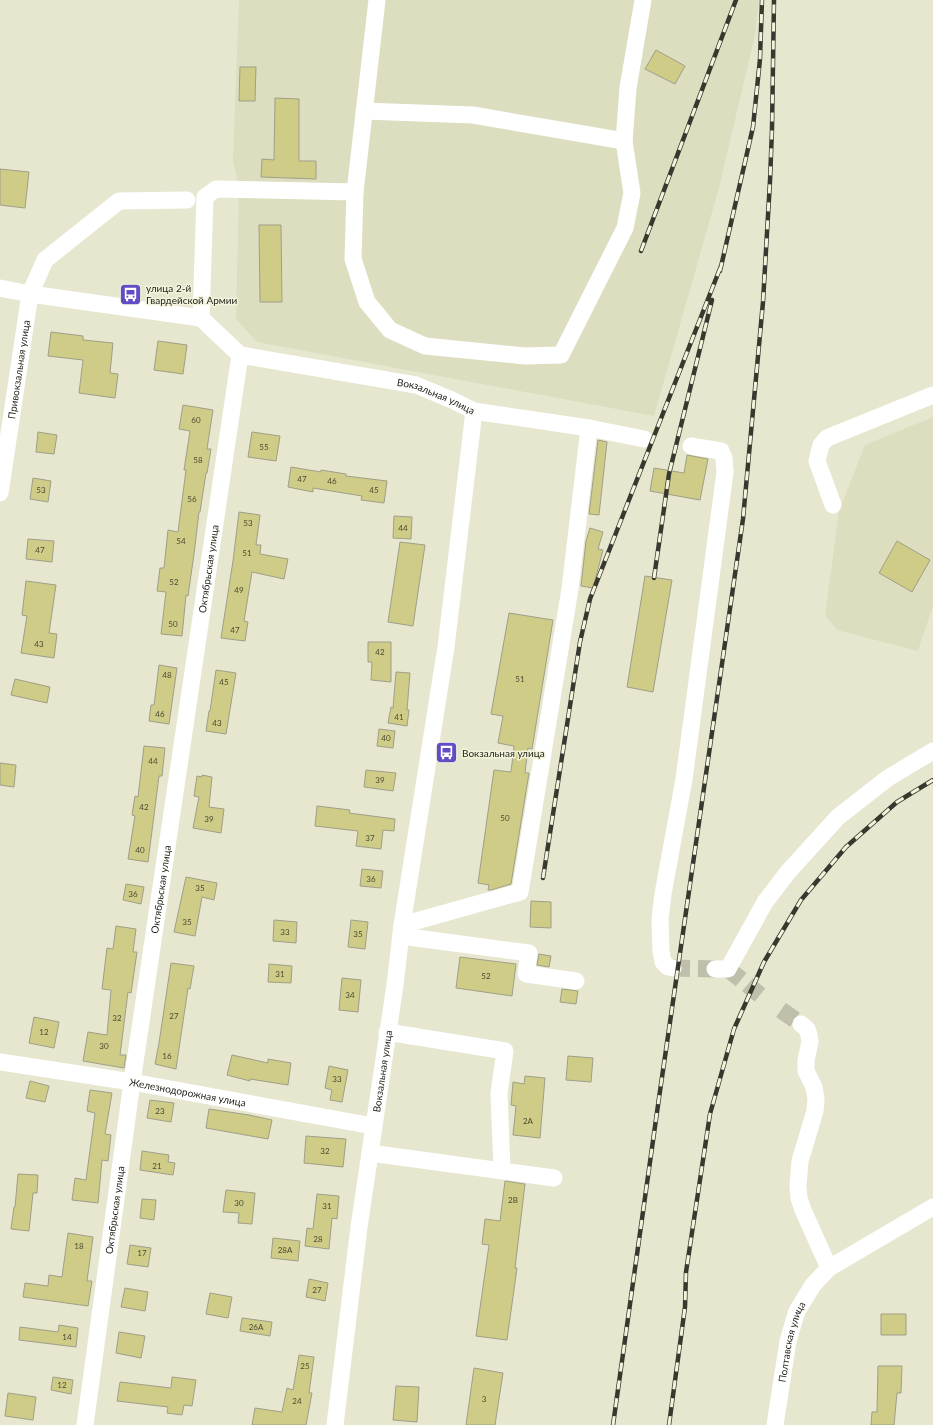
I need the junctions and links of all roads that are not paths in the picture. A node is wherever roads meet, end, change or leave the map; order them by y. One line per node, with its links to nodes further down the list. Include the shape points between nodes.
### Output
1 (377, 0): 3 (street)
2 (643, 0): 4 (street, via 628,88)
3 (364, 111): 4 (street, via 473,115); 5 (street)
4 (624, 141): 5 (street, via 632,193 625,228 561,354 525,356 425,346 390,330 367,302 353,259)
5 (355, 192): 9 (street, via 216,189 205,197)
6 (187, 200): 8 (street, Привокзальная улица, via 119,201 45,260)
7 (0, 288): 8 (street)
8 (30, 294): 9 (street); 16 (street, Привокзальная улица)
9 (201, 318): 10 (street)
10 (240, 354): 12 (street, Вокзальная улица, via 416,385); 26 (street, Октябрьская улица)
11 (933, 395): 17 (street, via 827,438 821,445 817,461)
12 (474, 411): 13 (street); 19 (street, Вокзальная улица, via 446,647)
13 (589, 428): 14 (street); 19 (street, via 570,589 520,892)
14 (644, 439)
15 (691, 446): 20 (street, via 721,451 725,472 684,779 661,907 663,962)
16 (0, 493)
17 (833, 505)
18 (933, 751): 21 (street, via 888,778 838,817 788,872 765,902 728,969)
19 (402, 930): 22 (street, via 529,953 526,974); 24 (street, Вокзальная улица)
20 (673, 968)
21 (715, 969)
22 (576, 981)
23 (801, 1024): 32 (street, via 809,1035 806,1071 816,1099 815,1111 800,1160 799,1198)
24 (388, 1032): 27 (street, Вокзальная улица); 29 (street, via 504,1051 499,1093)
25 (0, 1062): 26 (street, Железнодорожная улица)
26 (132, 1082): 27 (street, Железнодорожная улица); 33 (street, Октябрьская улица)
27 (374, 1126): 28 (street, Вокзальная улица)
28 (370, 1153): 29 (street); 34 (street, Вокзальная улица)
29 (502, 1170): 30 (street)
30 (554, 1178)
31 (933, 1207): 32 (street, Полтавская улица)
32 (829, 1268): 35 (street, Полтавская улица, via 813,1285 797,1311 788,1341)
33 (85, 1425)
34 (335, 1425)
35 (775, 1425)

